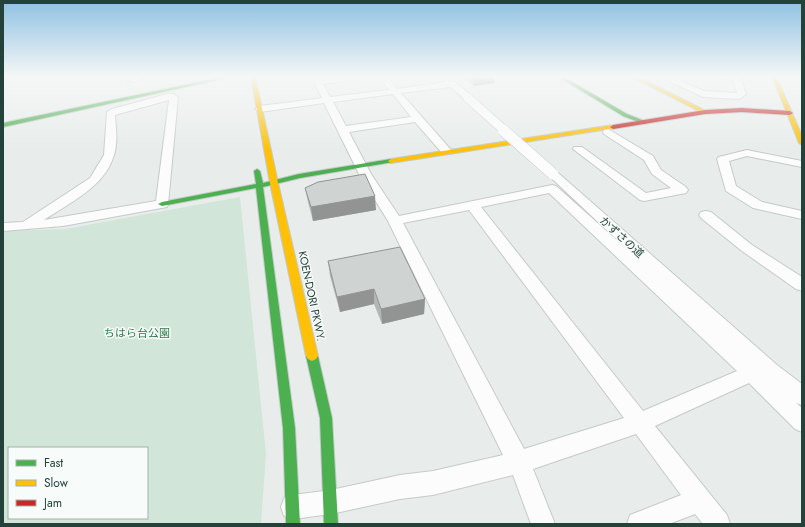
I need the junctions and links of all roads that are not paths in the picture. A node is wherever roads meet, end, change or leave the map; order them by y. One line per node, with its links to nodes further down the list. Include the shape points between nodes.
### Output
1 (327, 100): 23 (street)
2 (79, 101): 18 (street)
3 (99, 101): 20 (street)
4 (125, 101): 22 (street)
5 (154, 101): 38 (street, via 110,114 109,155 95,180)
6 (174, 101): 33 (street)
7 (258, 101): 15 (street, KOEN-DORI PKWY.)
8 (323, 101): 15 (street)
9 (403, 101): 19 (street)
10 (471, 101): 42 (street, かずさの道, bridge, via 770,371)
11 (601, 101): 21 (street)
12 (613, 101): 21 (street)
13 (682, 101): 16 (street)
14 (785, 101): 17 (street)
15 (260, 109): 31 (street, KOEN-DORI PKWY.)
16 (705, 112): 17 (street, via 742,110); 21 (street)
17 (790, 113): 25 (street)
18 (3, 117)
19 (417, 119): 23 (street); 27 (street)
20 (3, 121)
21 (645, 123): 24 (street); 27 (street, via 629,123)
22 (3, 125)
23 (342, 130): 30 (street)
24 (608, 132): 26 (street, via 649,158 656,172 682,190 644,198); 30 (street)
25 (802, 142)
26 (578, 149)
27 (447, 152): 30 (street)
28 (255, 162): 32 (street)
29 (802, 164): 36 (street, via 747,153 723,159 730,188 758,205)
30 (363, 170): 31 (street, via 301,184); 37 (street)
31 (274, 183): 32 (street); 47 (street, KOEN-DORI PKWY., via 326,418)
32 (260, 186): 33 (street); 48 (street, via 289,428)
33 (162, 204): 38 (street)
34 (472, 205): 37 (street); 41 (street, via 552,189); 43 (street)
35 (706, 215): 40 (street, via 747,248)
36 (802, 215)
37 (395, 221): 45 (street)
38 (26, 226): 39 (street)
39 (3, 227)
40 (802, 285)
41 (752, 373): 43 (street); 44 (street)
42 (802, 396)
43 (639, 422): 45 (street); 46 (street)
44 (802, 422)
45 (519, 462): 47 (street, via 434,483 400,487); 50 (street)
46 (699, 500): 51 (street); 52 (street)
47 (330, 502): 48 (street); 49 (street, KOEN-DORI PKWY.)
48 (293, 515)
49 (331, 524)
50 (544, 524)
51 (639, 524)
52 (718, 524)

